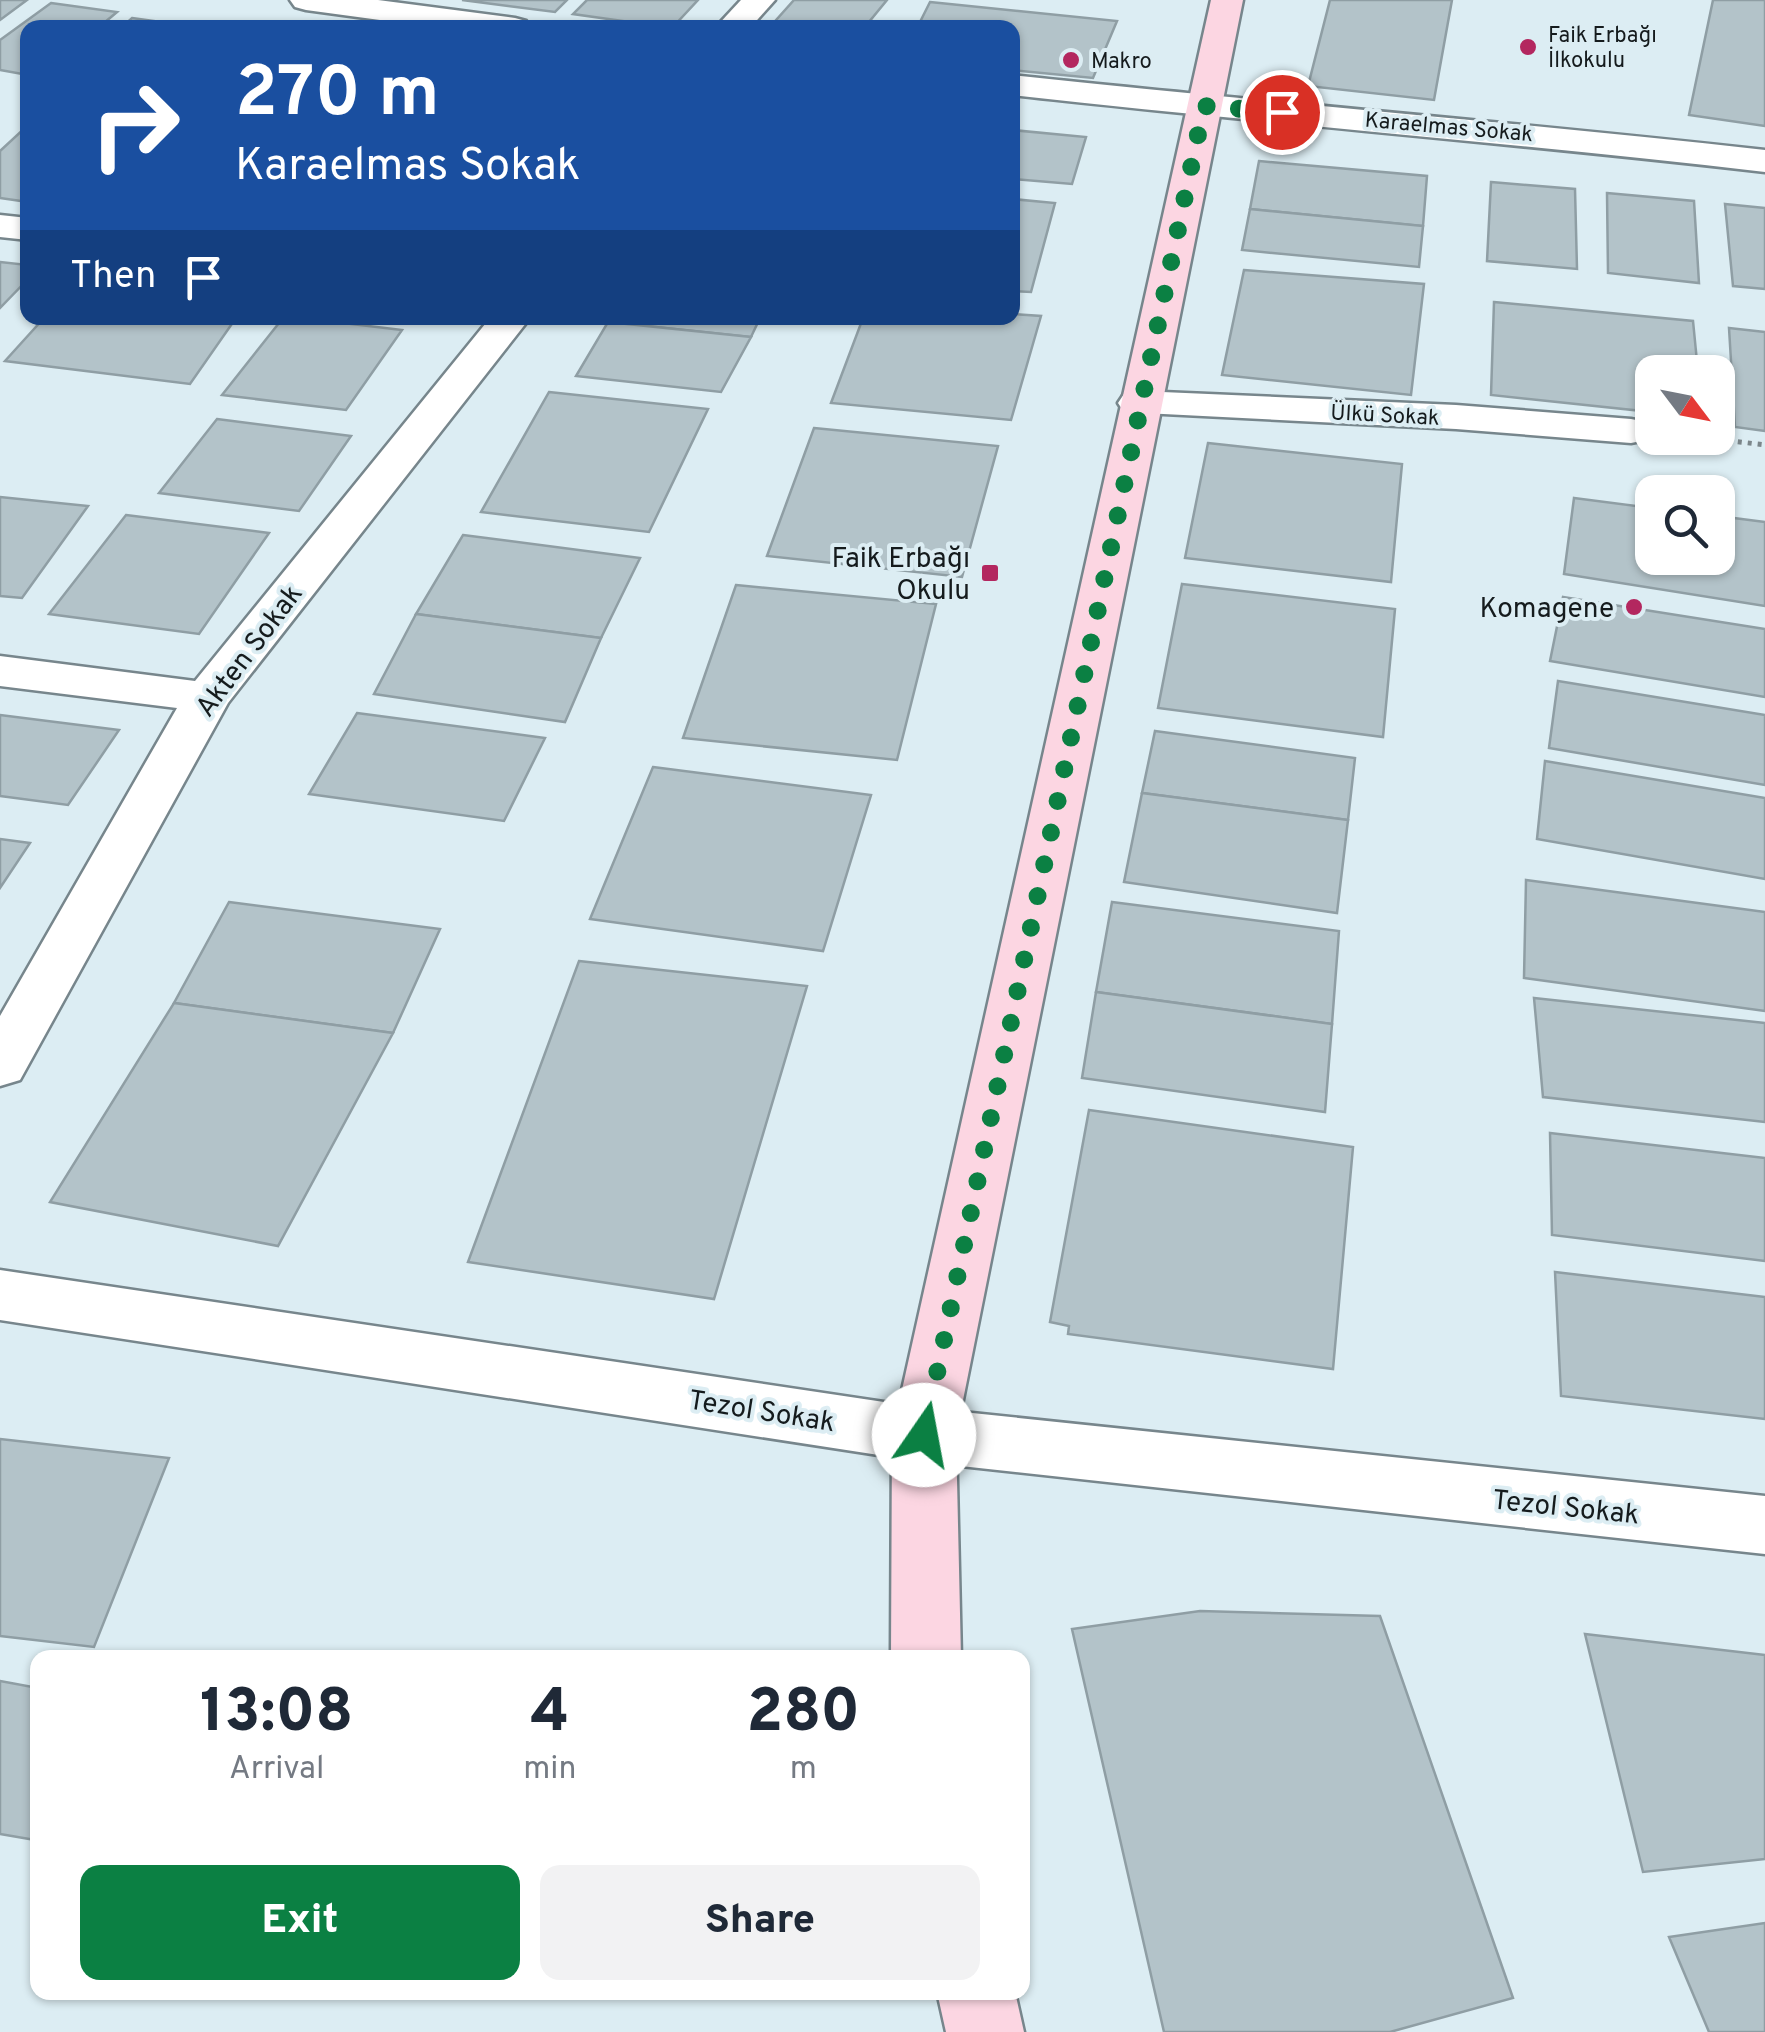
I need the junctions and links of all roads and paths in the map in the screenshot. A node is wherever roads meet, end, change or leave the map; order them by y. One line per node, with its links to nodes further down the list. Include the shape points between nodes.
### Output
1 (308, 0): 4 (street); 5 (street)
2 (758, 0): 6 (street)
3 (1228, 0): 8 (main road)
4 (289, 20)
5 (457, 20)
6 (738, 20)
7 (1020, 86): 8 (street, Karaelmas Sokak)
8 (1204, 106): 9 (street, Karaelmas Sokak); 11 (main road)
9 (1765, 161)
10 (504, 325): 16 (street, Akten Sokak)
11 (1139, 403): 12 (street, Ülkü Sokak); 19 (main road)
12 (1630, 431)
13 (1735, 442): 14 (path)
14 (1765, 446)
15 (0, 671): 16 (street)
16 (207, 697): 17 (street, Akten Sokak)
17 (0, 1065)
18 (0, 1295): 19 (street, Tezol Sokak)
19 (924, 1435): 20 (street, Tezol Sokak); 21 (main road)
20 (1765, 1526)
21 (926, 1650)
22 (978, 2000): 23 (main road)
23 (986, 2032)

